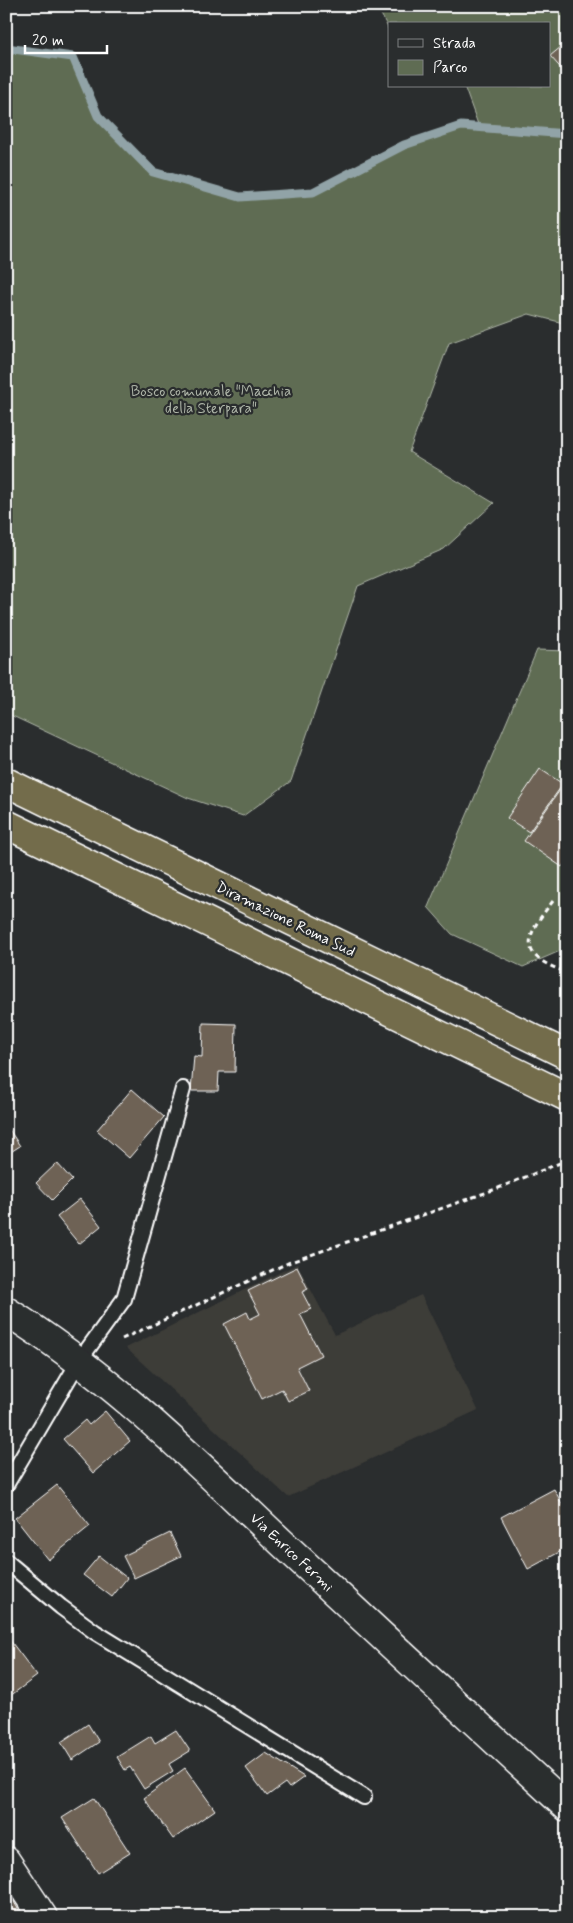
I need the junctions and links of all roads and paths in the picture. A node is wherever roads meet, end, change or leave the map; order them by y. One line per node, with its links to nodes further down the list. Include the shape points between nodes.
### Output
1 (6, 782): 5 (highway, Diramazione Roma Sud)
2 (6, 824): 7 (highway)
3 (553, 901): 4 (path, via 531,932 531,949 542,962)
4 (567, 973)
5 (567, 1055)
6 (183, 1089): 11 (lane, via 124,1299)
7 (567, 1098)
8 (567, 1148): 10 (path, via 560,1164 288,1263)
9 (6, 1311): 11 (street, Via Enrico Fermi)
10 (119, 1340)
11 (79, 1361): 12 (lane); 15 (street, Via Enrico Fermi, via 161,1429)
12 (6, 1485)
13 (6, 1561): 14 (lane, via 95,1632)
14 (364, 1797)
15 (567, 1807)
16 (6, 1861): 17 (street)
17 (43, 1917)

